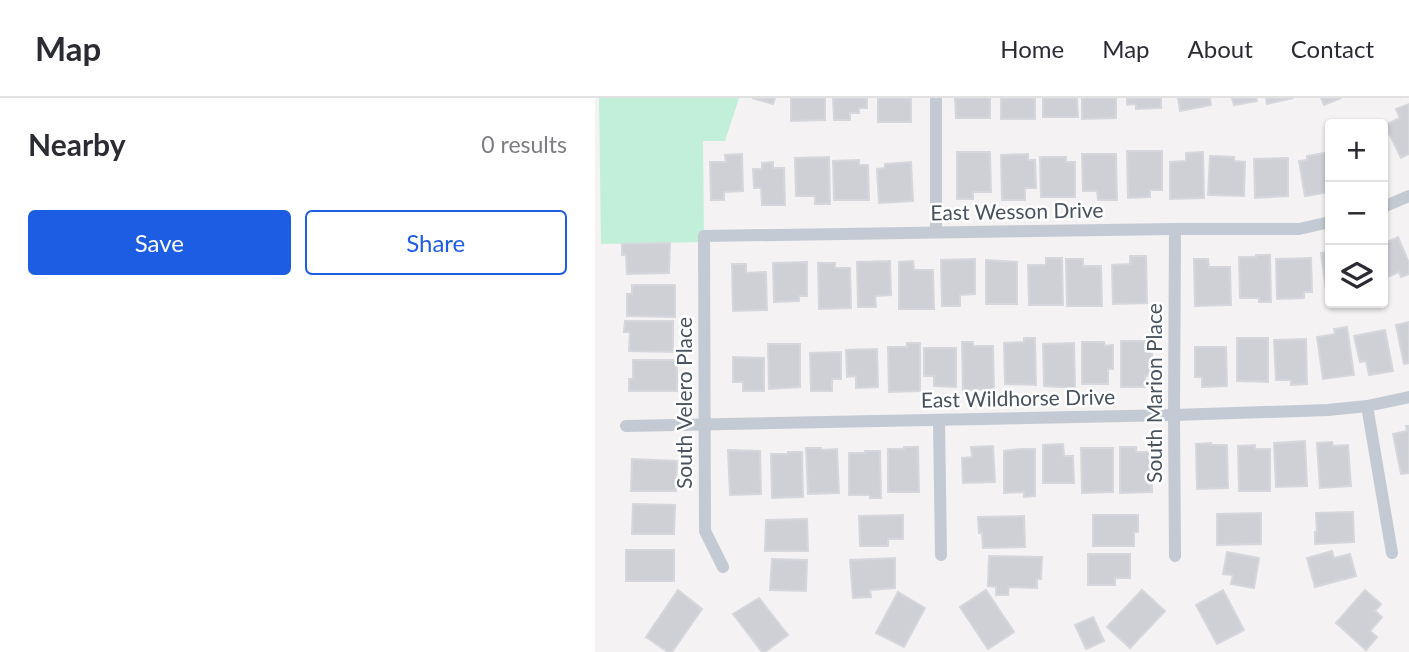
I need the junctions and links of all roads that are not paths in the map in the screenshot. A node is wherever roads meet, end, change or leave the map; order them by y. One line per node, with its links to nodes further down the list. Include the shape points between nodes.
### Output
1 (936, 98): 6 (street)
2 (1409, 196): 3 (street)
3 (1388, 205)
4 (1325, 223): 5 (street, East Wesson Drive, via 1299,229)
5 (1175, 229): 6 (street, East Wesson Drive); 10 (street, South Marion Place)
6 (936, 232): 7 (street, East Wesson Drive)
7 (704, 236): 12 (street, South Velero Place)
8 (1409, 397): 9 (street, East Wildhorse Drive)
9 (1367, 406): 10 (street, East Wildhorse Drive); 14 (street)
10 (1174, 415): 11 (street, East Wildhorse Drive); 16 (street, South Marion Place)
11 (939, 420): 12 (street, East Wildhorse Drive); 15 (street)
12 (704, 425): 13 (street, East Wildhorse Drive); 17 (street, South Velero Place, via 705,531)
13 (626, 426)
14 (1392, 553)
15 (941, 555)
16 (1175, 556)
17 (723, 567)

